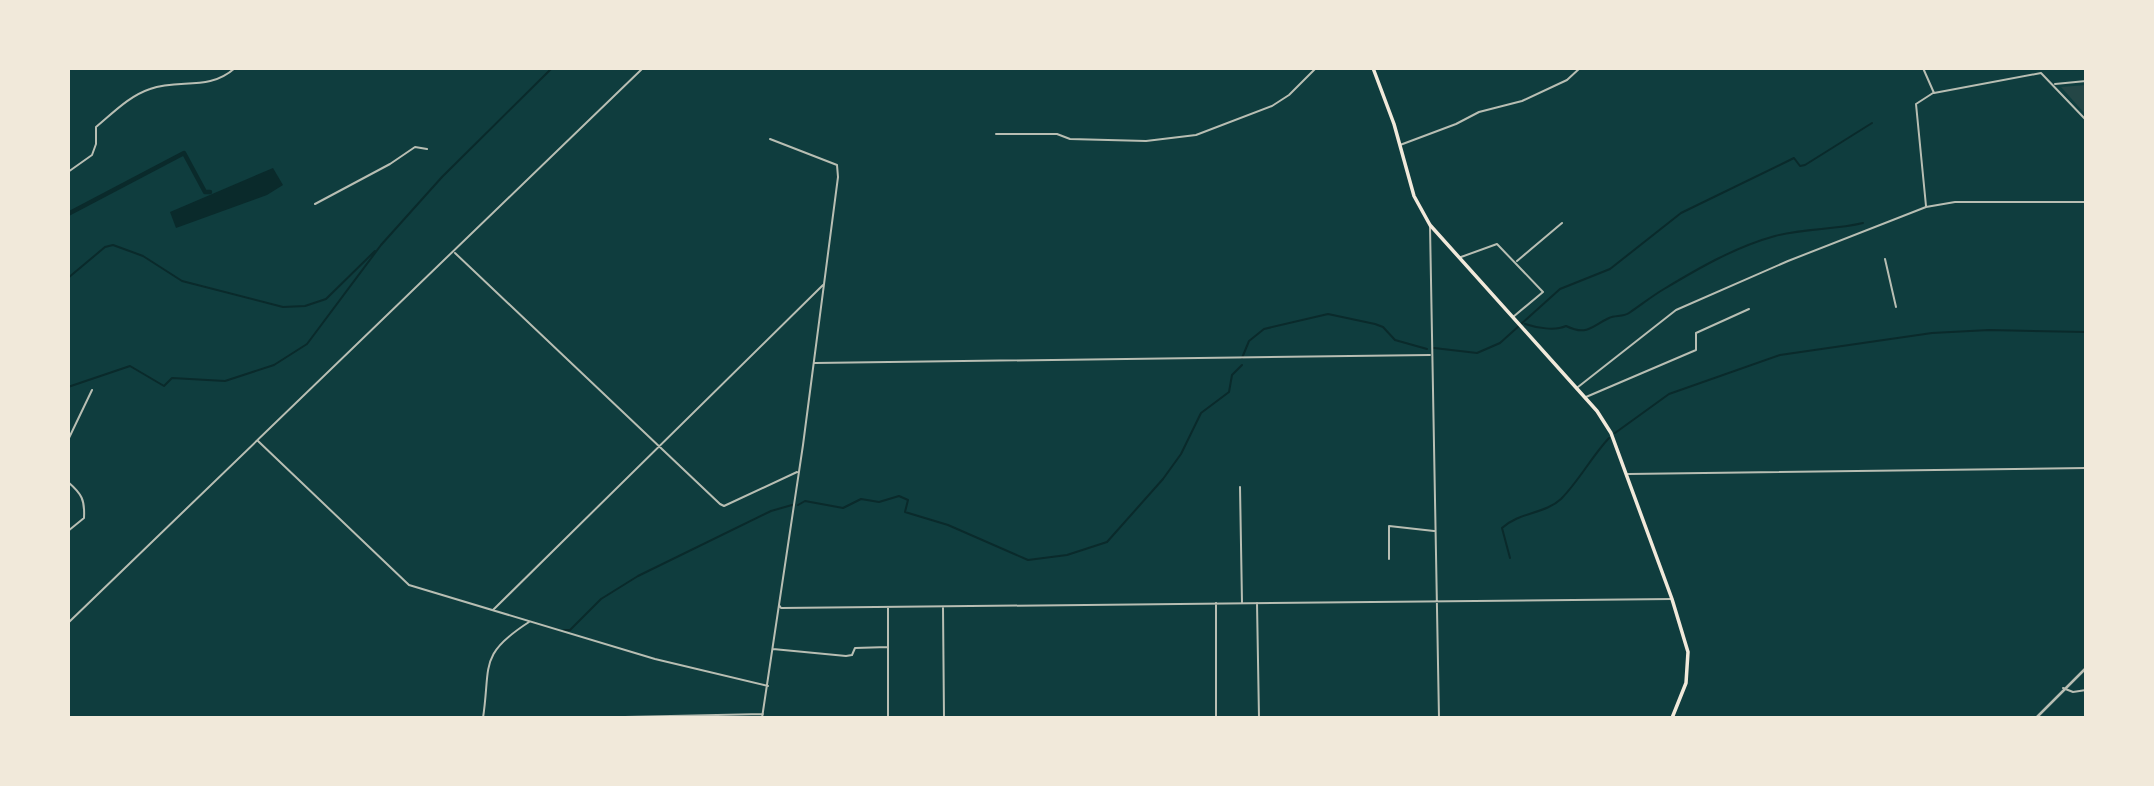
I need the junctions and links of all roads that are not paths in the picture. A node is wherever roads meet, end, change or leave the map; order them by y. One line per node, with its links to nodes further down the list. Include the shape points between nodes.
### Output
1 (235, 68): 15 (street, via 222,79 154,87 132,97 96,127 92,155)
2 (643, 68): 21 (street)
3 (1316, 68): 11 (street, via 1272,106 1196,135 1146,141)
4 (1373, 68): 13 (main road)
5 (1580, 68): 13 (street, via 1567,80 1522,101 1479,112)
6 (1923, 68): 9 (street)
7 (2086, 81): 8 (street)
8 (2054, 85): 9 (street, via 2041,73); 10 (street)
9 (1934, 93): 18 (street, via 1916,104)
10 (2086, 120)
11 (996, 134)
12 (770, 139): 25 (street, via 837,165)
13 (1399, 145): 20 (main road, via 1414,196)
14 (427, 149): 17 (street, via 415,147)
15 (68, 172)
16 (2086, 202): 18 (street)
17 (315, 204)
18 (1926, 206): 31 (street, via 1676,310)
19 (1562, 223): 24 (street)
20 (1430, 225): 22 (main road); 29 (street)
21 (454, 253): 35 (street); 36 (street)
22 (1459, 257): 24 (street, via 1497,244); 28 (main road)
23 (1885, 259): 26 (street)
24 (1517, 262): 28 (street, via 1543,292)
25 (825, 284): 30 (street); 36 (street)
26 (1896, 307)
27 (1749, 309): 33 (street, via 1696,333 1696,350)
28 (1512, 318): 31 (main road)
29 (1430, 355): 30 (street); 43 (street)
30 (814, 363): 38 (street)
31 (1577, 388): 33 (main road)
32 (92, 390): 34 (street)
33 (1585, 398): 39 (main road, via 1605,421)
34 (68, 440)
35 (257, 440): 53 (street, via 409,585); 55 (street)
36 (658, 445): 38 (street, via 724,506); 53 (street)
37 (2086, 468): 39 (street)
38 (799, 471): 50 (street)
39 (1627, 474): 46 (main road)
40 (68, 482): 42 (street, via 85,502 84,518)
41 (1240, 487): 49 (street)
42 (68, 531)
43 (1434, 531): 44 (street, via 1389,526); 45 (street)
44 (1389, 559)
45 (1437, 599): 46 (street); 47 (street); 71 (street)
46 (1672, 599): 72 (main road, via 1689,670)
47 (1257, 602): 49 (street); 70 (street)
48 (1216, 603): 49 (street); 52 (street); 69 (street)
49 (1242, 603)
50 (779, 605): 51 (street); 57 (street)
51 (888, 607): 52 (street); 56 (street)
52 (943, 607): 68 (street)
53 (492, 610): 54 (street)
54 (530, 622): 59 (street); 64 (street, via 507,637 490,659)
55 (68, 623)
56 (888, 647): 57 (street, via 855,648 846,656); 67 (street)
57 (772, 649): 59 (street)
58 (2086, 668): 60 (street)
59 (768, 686): 62 (street)
60 (2063, 688): 61 (street); 73 (street)
61 (2086, 690)
62 (763, 714): 63 (street); 66 (street)
63 (632, 717): 65 (street)
64 (483, 718)
65 (579, 718)
66 (762, 718)
67 (888, 718)
68 (944, 718)
69 (1216, 718)
70 (1259, 718)
71 (1438, 718)
72 (1672, 718)
73 (2036, 718)

